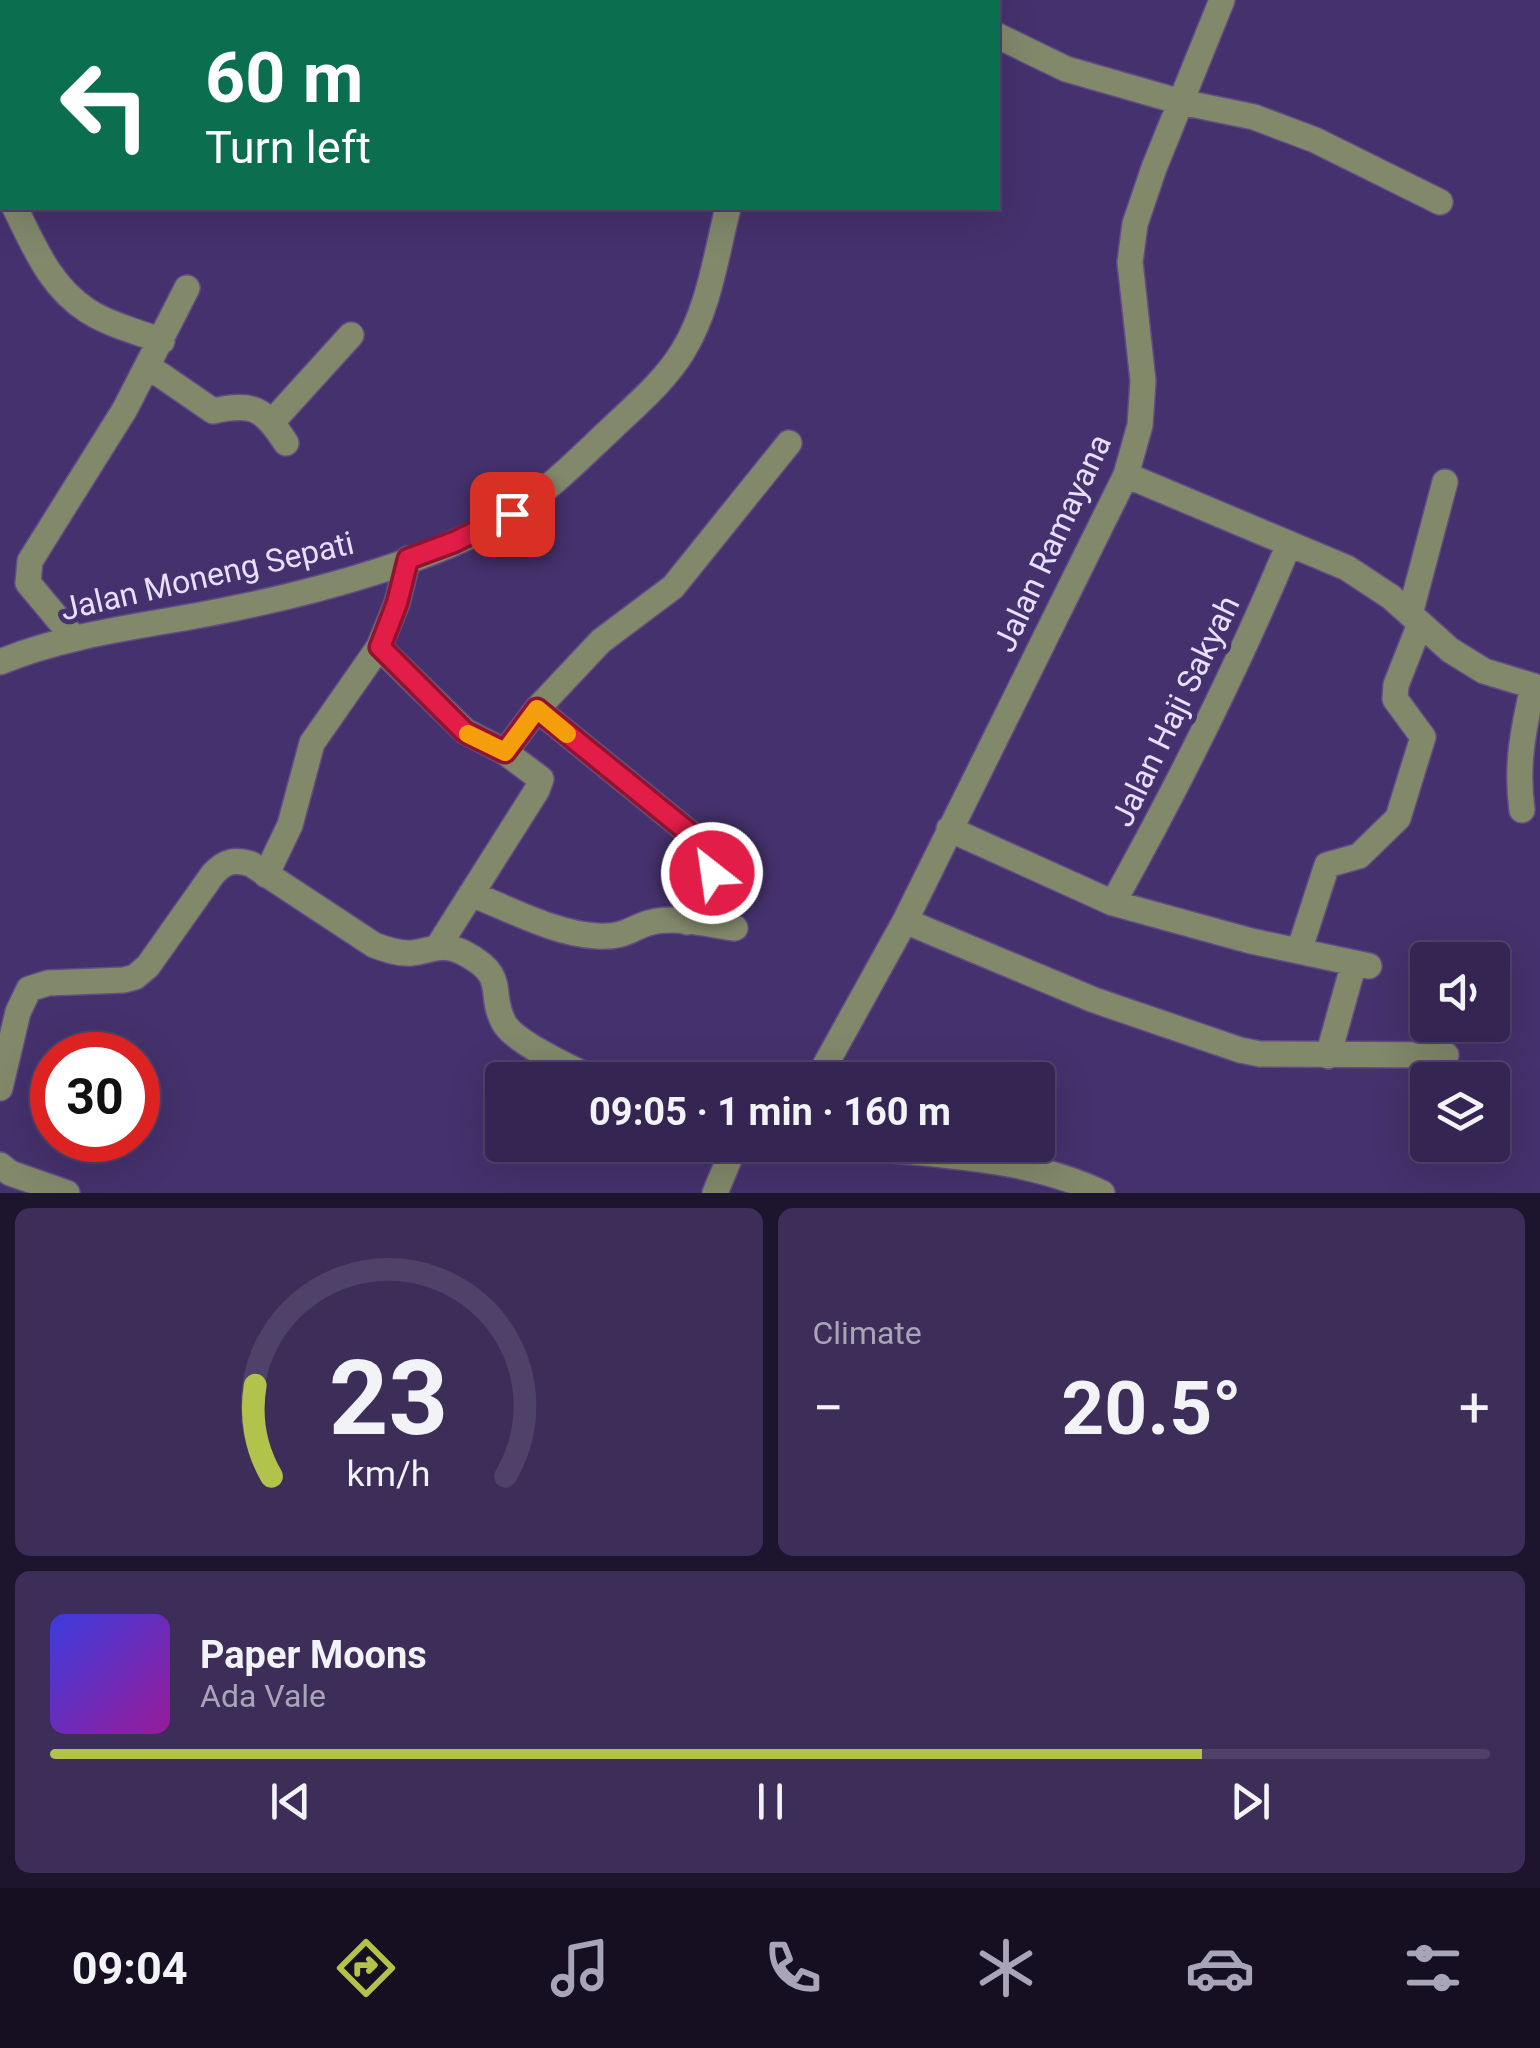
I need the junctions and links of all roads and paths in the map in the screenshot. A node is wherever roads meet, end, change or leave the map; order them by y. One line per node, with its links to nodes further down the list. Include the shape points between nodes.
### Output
1 (1222, 0): 3 (street, Jalan Ramayana)
2 (1000, 37): 3 (street, via 1066,69)
3 (1180, 102): 4 (street, via 1316,140); 12 (street, Jalan Ramayana, via 1135,224 1130,262 1143,381)
4 (1440, 202)
5 (16, 210): 9 (street, via 50,275 76,302)
6 (728, 210): 15 (street, Jalan Moneng Sepati, via 706,300 663,380 528,502)
7 (187, 288): 9 (street)
8 (352, 335): 10 (street, via 279,432 260,411 208,408)
9 (162, 341): 10 (street)
10 (149, 367): 17 (street, via 28,570 31,588)
11 (790, 443): 21 (street, via 674,587 601,642)
12 (1126, 474): 14 (street); 24 (street, Jalan Ramayana)
13 (1445, 482): 16 (street)
14 (1289, 544): 16 (street, via 1348,568); 27 (street, Jalan Haji Sakyah, via 1245,650)
15 (408, 559): 17 (street, Jalan Moneng Sepati, via 288,598); 18 (street)
16 (1415, 619): 20 (street, via 1484,670); 32 (street, via 1395,699 1422,736 1398,818 1359,856 1327,865)
17 (74, 638): 19 (street, Jalan Moneng Sepati)
18 (380, 647): 22 (street, via 465,732); 25 (street, via 312,744 290,824)
19 (0, 662)
20 (1536, 687): 23 (street, via 1520,747)
21 (537, 709): 22 (street); 29 (street, via 708,848 712,873)
22 (505, 752): 26 (street, via 541,780)
23 (1522, 810)
24 (949, 829): 27 (street); 28 (street, Jalan Ramayana)
25 (266, 874): 31 (street, via 374,945 411,953); 33 (street, via 239,860 222,865 139,974 36,985)
26 (471, 894): 29 (street, via 594,936 624,936 654,921); 31 (street)
27 (1113, 903): 32 (street)
28 (905, 921): 35 (street, via 1220,1044 1260,1054); 37 (street, Jalan Ramayana)
29 (687, 922): 30 (street)
30 (735, 928)
31 (439, 945): 36 (street, via 486,968 512,1032)
32 (1298, 952): 35 (street, via 1362,965)
33 (9, 1012): 38 (street)
34 (1446, 1055): 35 (street)
35 (1328, 1056)
36 (559, 1062)
37 (826, 1062)
38 (0, 1088)
39 (728, 1162): 43 (street)
40 (983, 1162): 44 (street, via 1025,1167)
41 (0, 1166): 42 (street)
42 (67, 1193)
43 (715, 1193)
44 (1102, 1193)

